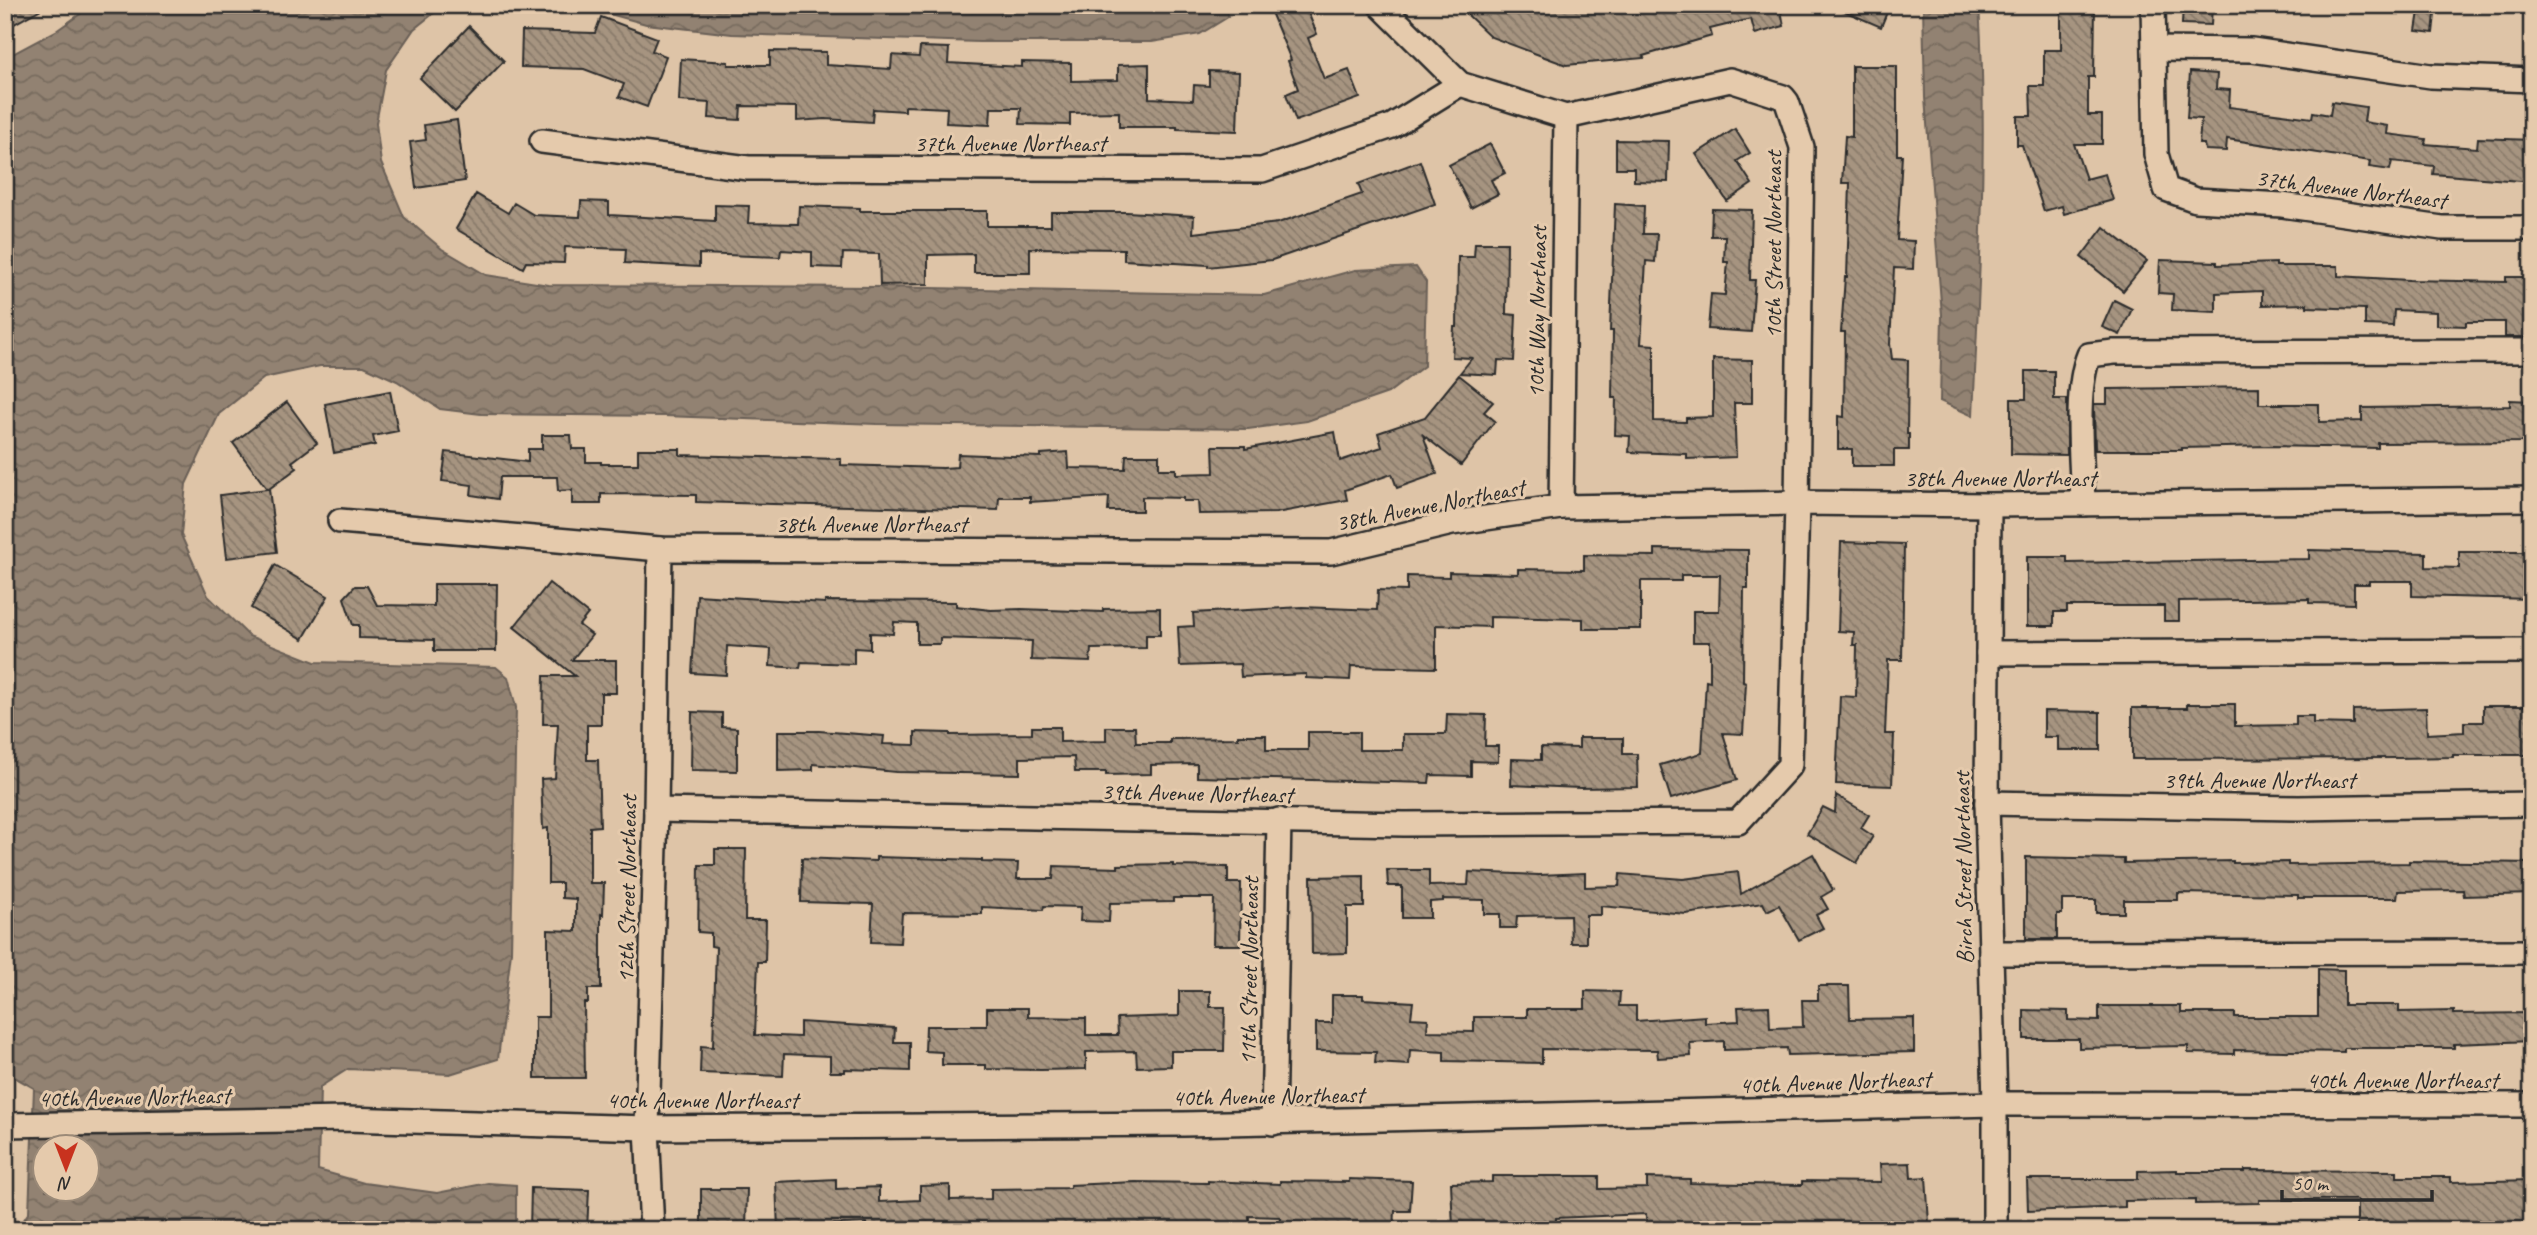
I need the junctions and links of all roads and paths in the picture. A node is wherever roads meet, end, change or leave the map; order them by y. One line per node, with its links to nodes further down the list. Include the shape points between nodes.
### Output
1 (1380, 5): 5 (street)
2 (2153, 5): 3 (street)
3 (2154, 49): 4 (street, via 2252,50 2431,76); 8 (street, 37th Avenue Northeast, via 2156,154 2166,189 2196,200 2282,205 2442,228)
4 (2532, 80)
5 (1460, 84): 6 (street); 7 (street, 37th Avenue Northeast, via 1392,126 1262,170 748,168)
6 (1566, 117): 11 (street, 10th Street Northeast, via 1730,80 1787,102 1802,147); 14 (street, 10th Way Northeast)
7 (542, 141)
8 (2532, 228)
9 (2532, 351): 12 (street, via 2128,351 2088,355 2081,397)
10 (2532, 499): 12 (street, 38th Avenue Northeast)
11 (1797, 503): 13 (street, 38th Avenue Northeast); 14 (street, 38th Avenue Northeast); 23 (street, 10th Street Northeast, via 1790,765)
12 (2083, 504): 13 (street, 38th Avenue Northeast)
13 (1989, 505): 18 (street, Birch Street Northeast)
14 (1561, 508): 16 (street, 38th Avenue Northeast, via 1452,523 1331,552)
15 (340, 521): 16 (street, 38th Avenue Northeast)
16 (660, 549): 21 (street, 12th Street Northeast)
17 (2532, 651): 18 (street)
18 (1988, 653): 19 (street, Birch Street Northeast)
19 (1987, 803): 20 (street, 39th Avenue Northeast, via 2298,808); 25 (street, Birch Street Northeast)
20 (2532, 804)
21 (656, 810): 22 (street, 39th Avenue Northeast); 30 (street, 12th Street Northeast)
22 (1279, 820): 23 (street, 39th Avenue Northeast); 28 (street, 11th Street Northeast)
23 (1738, 822)
24 (2532, 952): 25 (street)
25 (1991, 953): 26 (street, Birch Street Northeast)
26 (1995, 1104): 27 (street, 40th Avenue Northeast); 28 (street, 40th Avenue Northeast); 32 (street, Birch Street Northeast)
27 (2532, 1105)
28 (1273, 1123): 30 (street, 40th Avenue Northeast)
29 (5, 1125): 30 (street, 40th Avenue Northeast, via 346,1119)
30 (647, 1128): 31 (street, 12th Street Northeast)
31 (652, 1230)
32 (1995, 1230)

